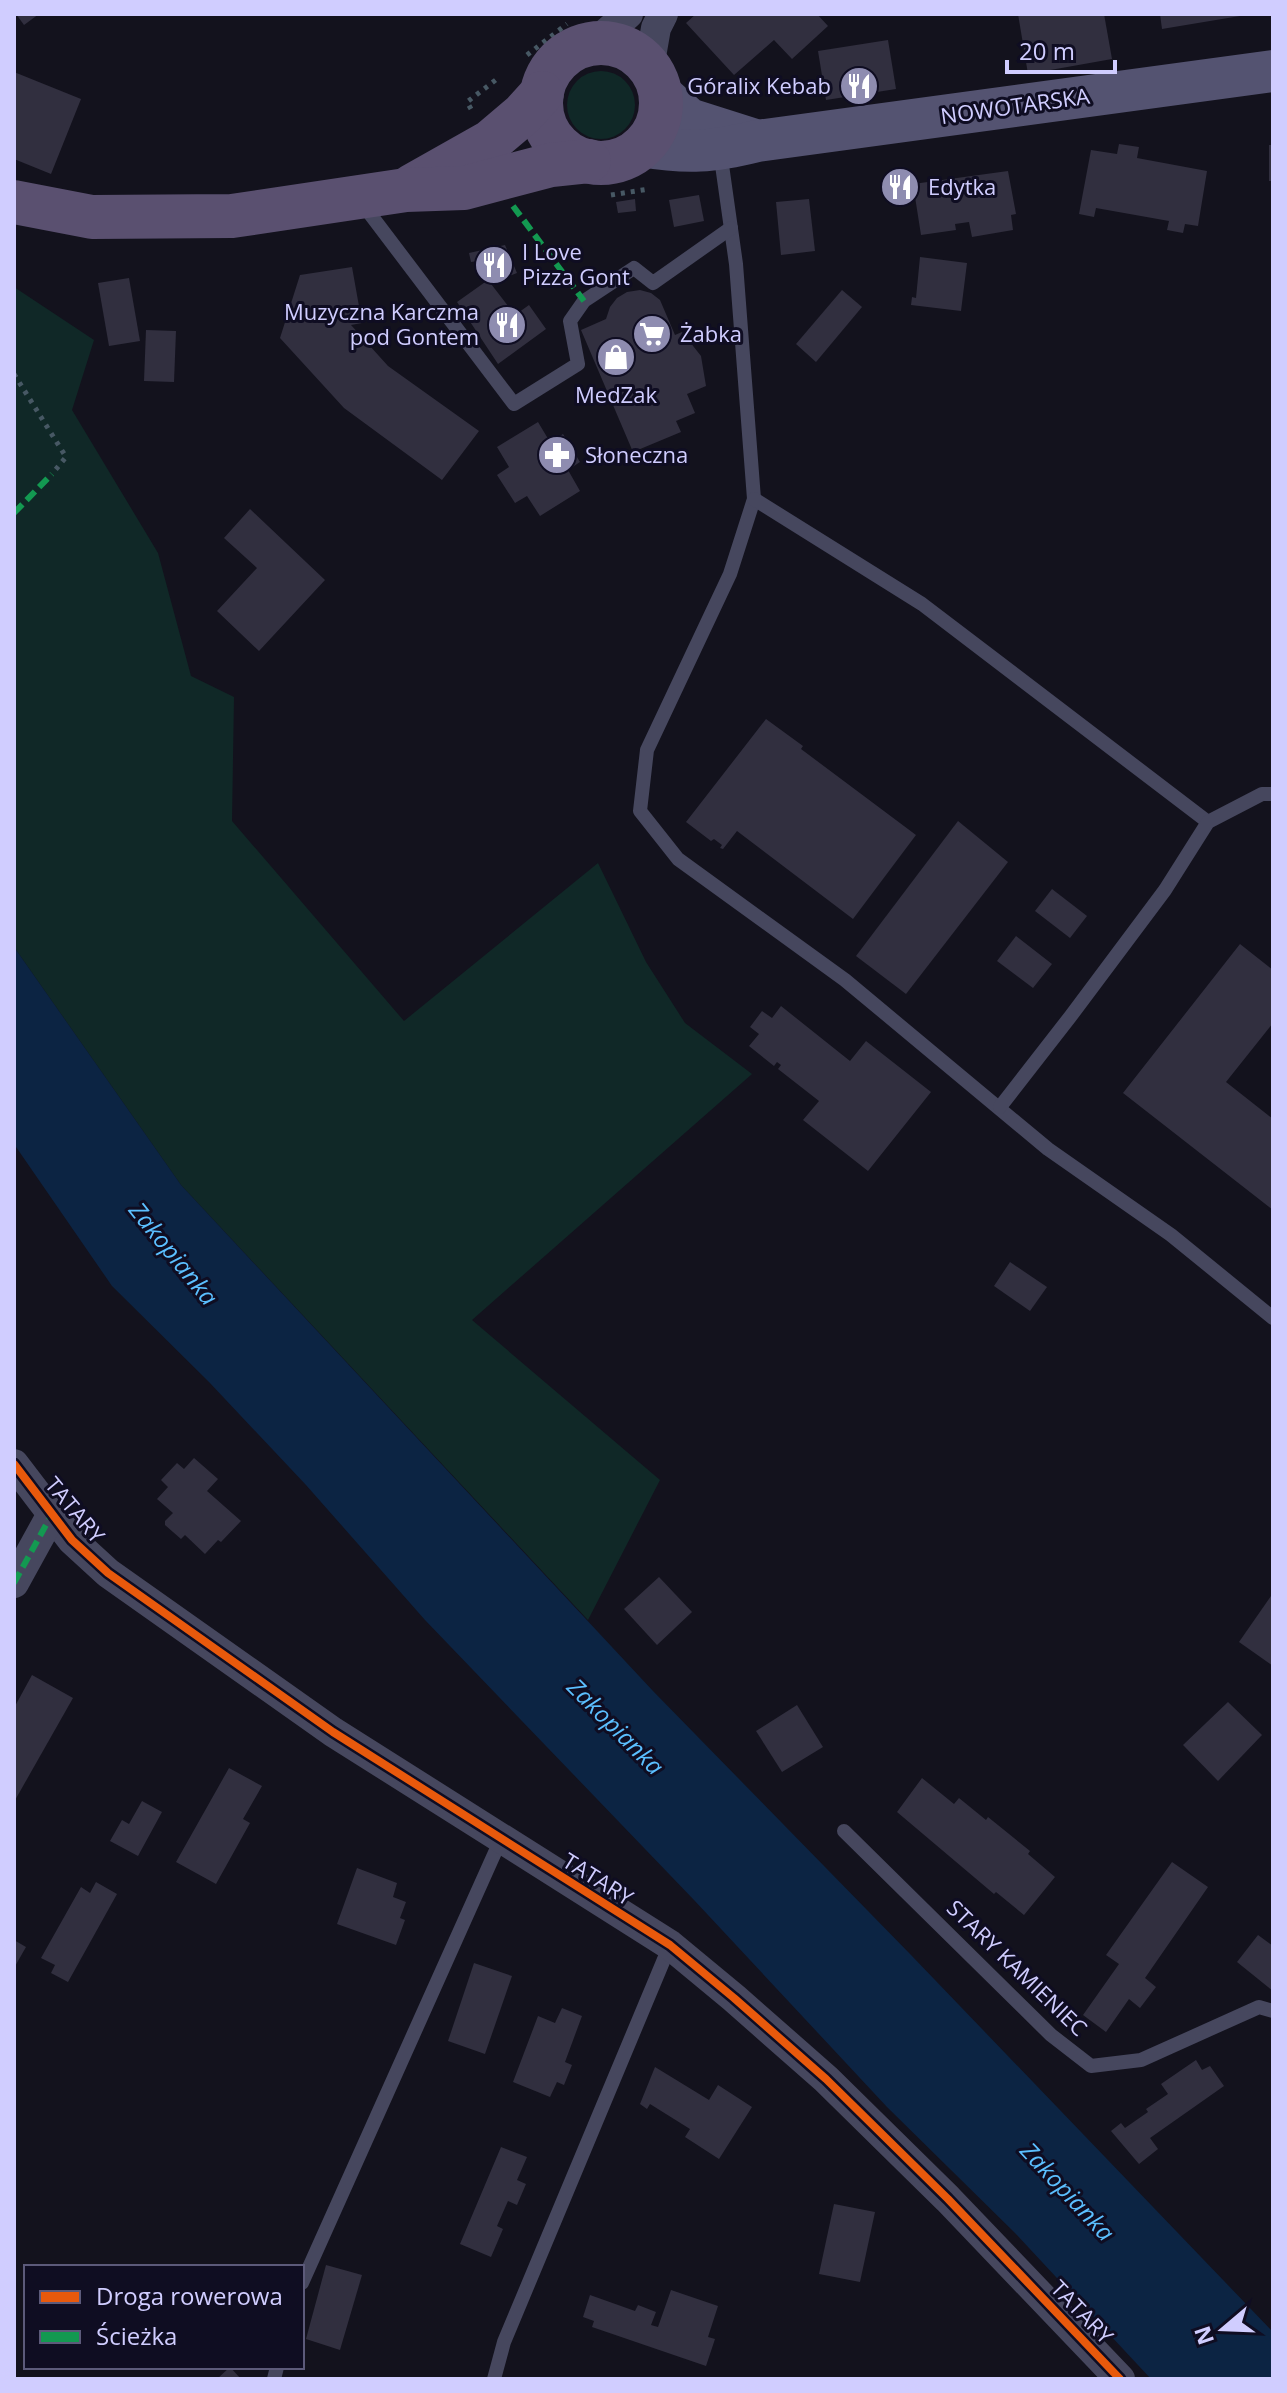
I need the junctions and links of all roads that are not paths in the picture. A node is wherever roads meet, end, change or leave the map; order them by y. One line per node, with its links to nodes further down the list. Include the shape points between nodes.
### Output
1 (628, 14): 3 (street)
2 (663, 14): 5 (street, via 656,28)
3 (595, 43): 5 (main road, via 631,51); 6 (main road, via 554,64)
4 (1273, 71): 8 (main road, NOWOTARSKA)
5 (654, 80): 7 (main road, via 658,122); 8 (main road, NOWOTARSKA, via 689,119)
6 (542, 93): 9 (main road, via 552,137 575,157); 10 (main road, via 490,142)
7 (642, 146): 8 (main road, NOWOTARSKA, via 681,153); 9 (main road, via 618,160)
8 (738, 146): 13 (lane)
9 (589, 161): 10 (main road, via 551,165 464,188)
10 (406, 190): 11 (main road)
11 (359, 198): 12 (main road, via 232,216 154,217 92,217); 13 (lane, via 514,404 578,364 570,321 584,301 634,268 653,283)
12 (14, 202)
13 (731, 228): 14 (lane)
14 (754, 499): 16 (lane, via 922,604); 17 (lane, via 730,574 647,750 640,811 678,859 845,980)
15 (1273, 794): 16 (lane, via 1262,794)
16 (1208, 822): 17 (lane, via 1165,890)
17 (1000, 1107): 18 (lane)
18 (1273, 1318)
19 (14, 1464): 20 (street, TATARY)
20 (52, 1514): 21 (street); 23 (street, TATARY, via 72,1540 146,1601 333,1732)
21 (14, 1583)
22 (844, 1831): 25 (lane, STARY KAMIENIEC, via 1051,2035 1091,2066 1141,2060 1259,2007)
23 (501, 1839): 24 (street, TATARY); 26 (lane)
24 (670, 1945): 27 (lane, via 504,2342); 28 (street, TATARY, via 835,2088)
25 (1273, 2011)
26 (304, 2279)
27 (494, 2379)
28 (1120, 2379)

